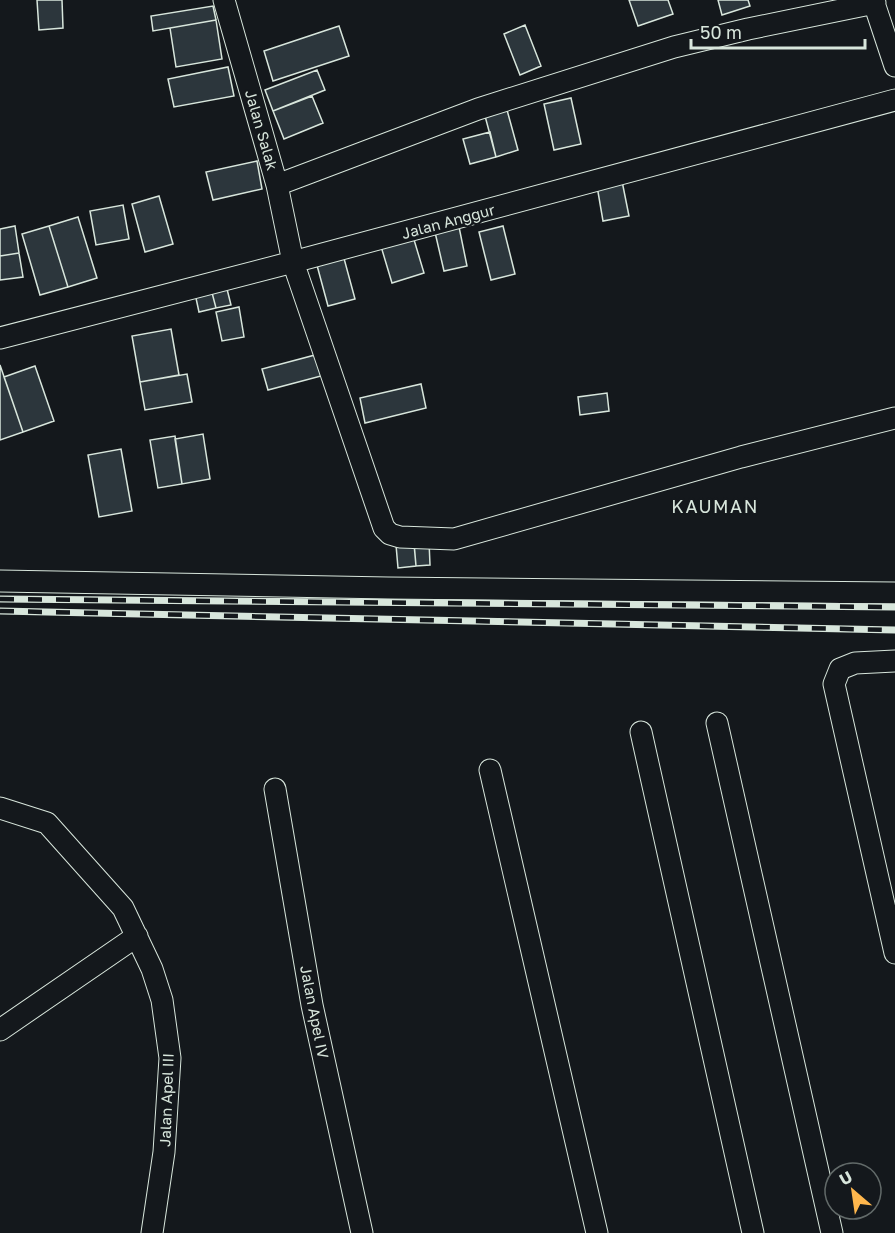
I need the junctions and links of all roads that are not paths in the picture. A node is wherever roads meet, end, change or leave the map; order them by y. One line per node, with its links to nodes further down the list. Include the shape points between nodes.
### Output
1 (224, 0): 5 (street, Jalan Salak)
2 (874, 2): 3 (street); 5 (street, via 674,46 478,109)
3 (895, 66)
4 (895, 100): 6 (street, Jalan Anggur)
5 (278, 185): 6 (street, Jalan Salak)
6 (293, 262): 7 (street, Jalan Anggur); 8 (street, Jalan Salak, via 384,528 400,537 454,539 741,457)
7 (0, 338)
8 (895, 418)
9 (0, 581): 10 (street)
10 (895, 593)
11 (895, 662): 18 (street, via 855,663 840,669 834,684)
12 (717, 723): 24 (street)
13 (641, 732): 23 (street)
14 (490, 770): 22 (street)
15 (275, 789): 21 (street, Jalan Apel IV, via 312,1005)
16 (0, 808): 17 (street, Jalan Apel III, via 47,823 123,908)
17 (137, 936): 19 (street); 20 (street, Jalan Apel III, via 162,1000 170,1058 164,1152)
18 (895, 953)
19 (2, 1026)
20 (152, 1233)
21 (362, 1233)
22 (597, 1233)
23 (753, 1233)
24 (832, 1233)

